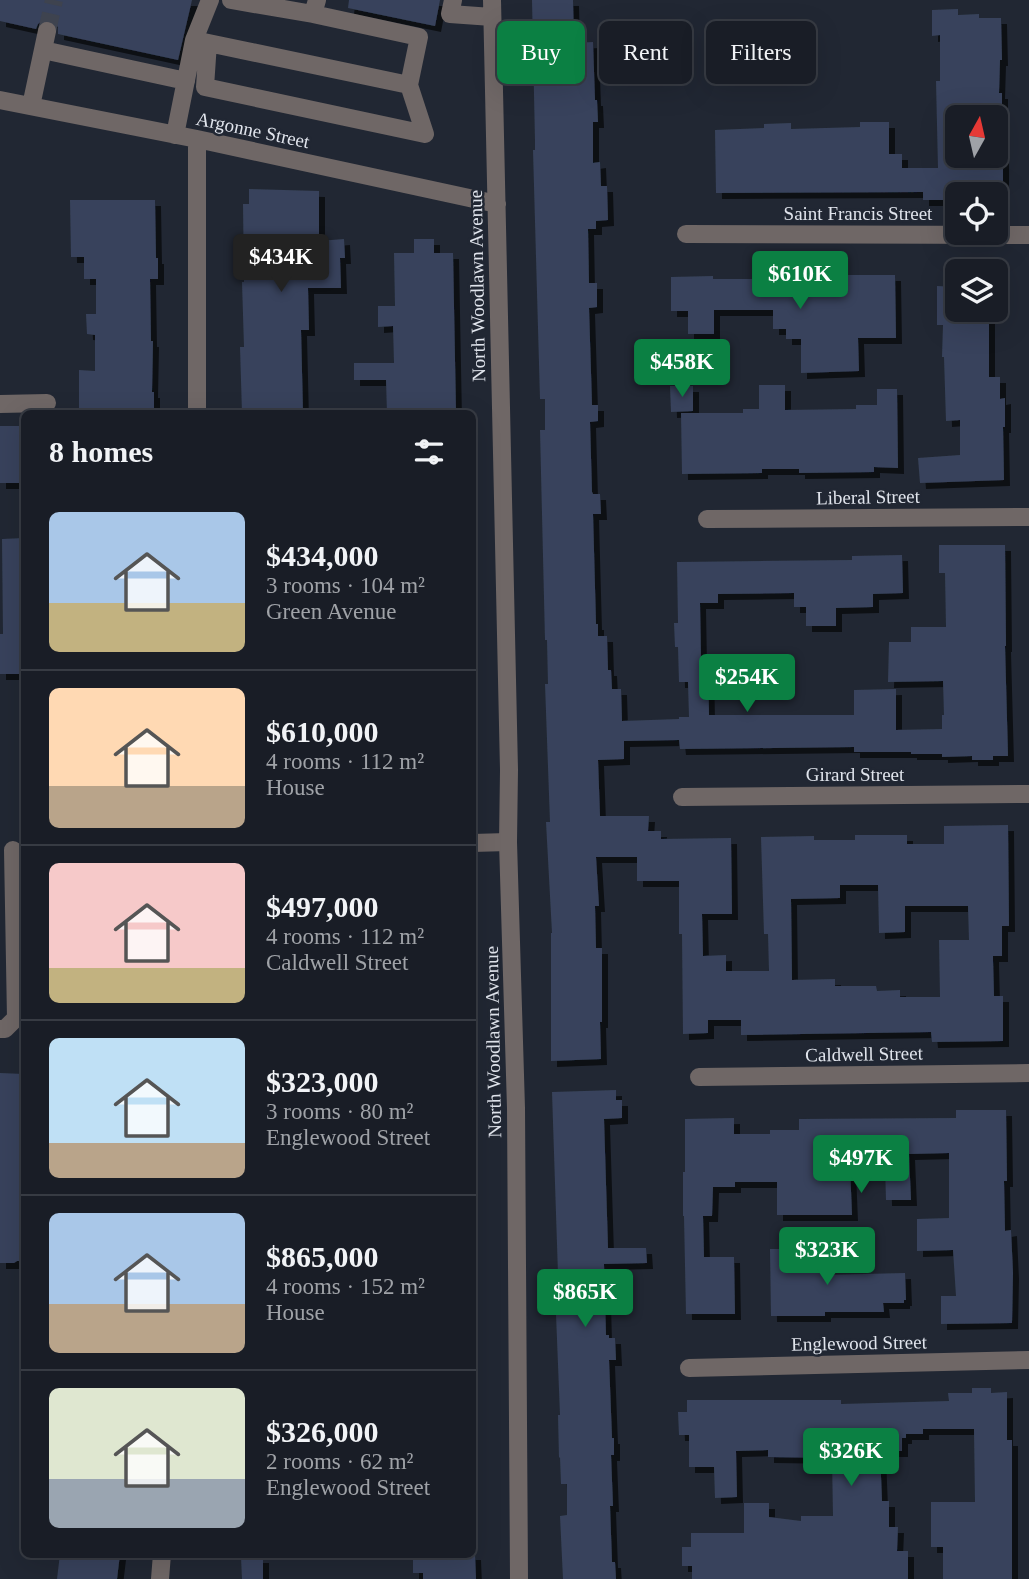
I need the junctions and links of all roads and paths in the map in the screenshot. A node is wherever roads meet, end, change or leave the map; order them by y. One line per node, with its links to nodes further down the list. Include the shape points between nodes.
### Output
1 (209, 0): 7 (street)
2 (231, 0): 4 (street)
3 (453, 0): 5 (street, via 450,14)
4 (315, 7): 10 (street, via 419,37)
5 (492, 8): 15 (street, North Woodlawn Avenue)
6 (47, 32): 8 (street)
7 (201, 41): 9 (street); 10 (street); 10 (street, via 205,87 425,134)
8 (43, 50): 9 (street); 12 (street)
9 (186, 81): 13 (street)
10 (409, 85)
11 (0, 100): 12 (street, Argonne Street)
12 (31, 106): 13 (street, Argonne Street)
13 (175, 135): 14 (street, Argonne Street)
14 (197, 139): 15 (street, Argonne Street); 20 (street)
15 (497, 204): 25 (street, North Woodlawn Avenue)
16 (686, 234): 17 (street, Saint Francis Street)
17 (1029, 235)
18 (47, 403): 19 (street)
19 (0, 404)
20 (197, 410)
21 (1029, 517): 22 (street, Liberal Street)
22 (707, 519)
23 (1029, 794): 24 (street, Girard Street)
24 (682, 797)
25 (508, 842): 26 (street); 36 (street, North Woodlawn Avenue, via 516,1108)
26 (476, 843)
27 (13, 850): 28 (street)
28 (8, 988): 29 (street, via 16,1018)
29 (0, 1028)
30 (1029, 1073): 31 (street, Caldwell Street)
31 (699, 1077)
32 (1029, 1360): 33 (street, Englewood Street)
33 (689, 1368)
34 (162, 1558): 35 (street)
35 (160, 1579)
36 (519, 1579)

